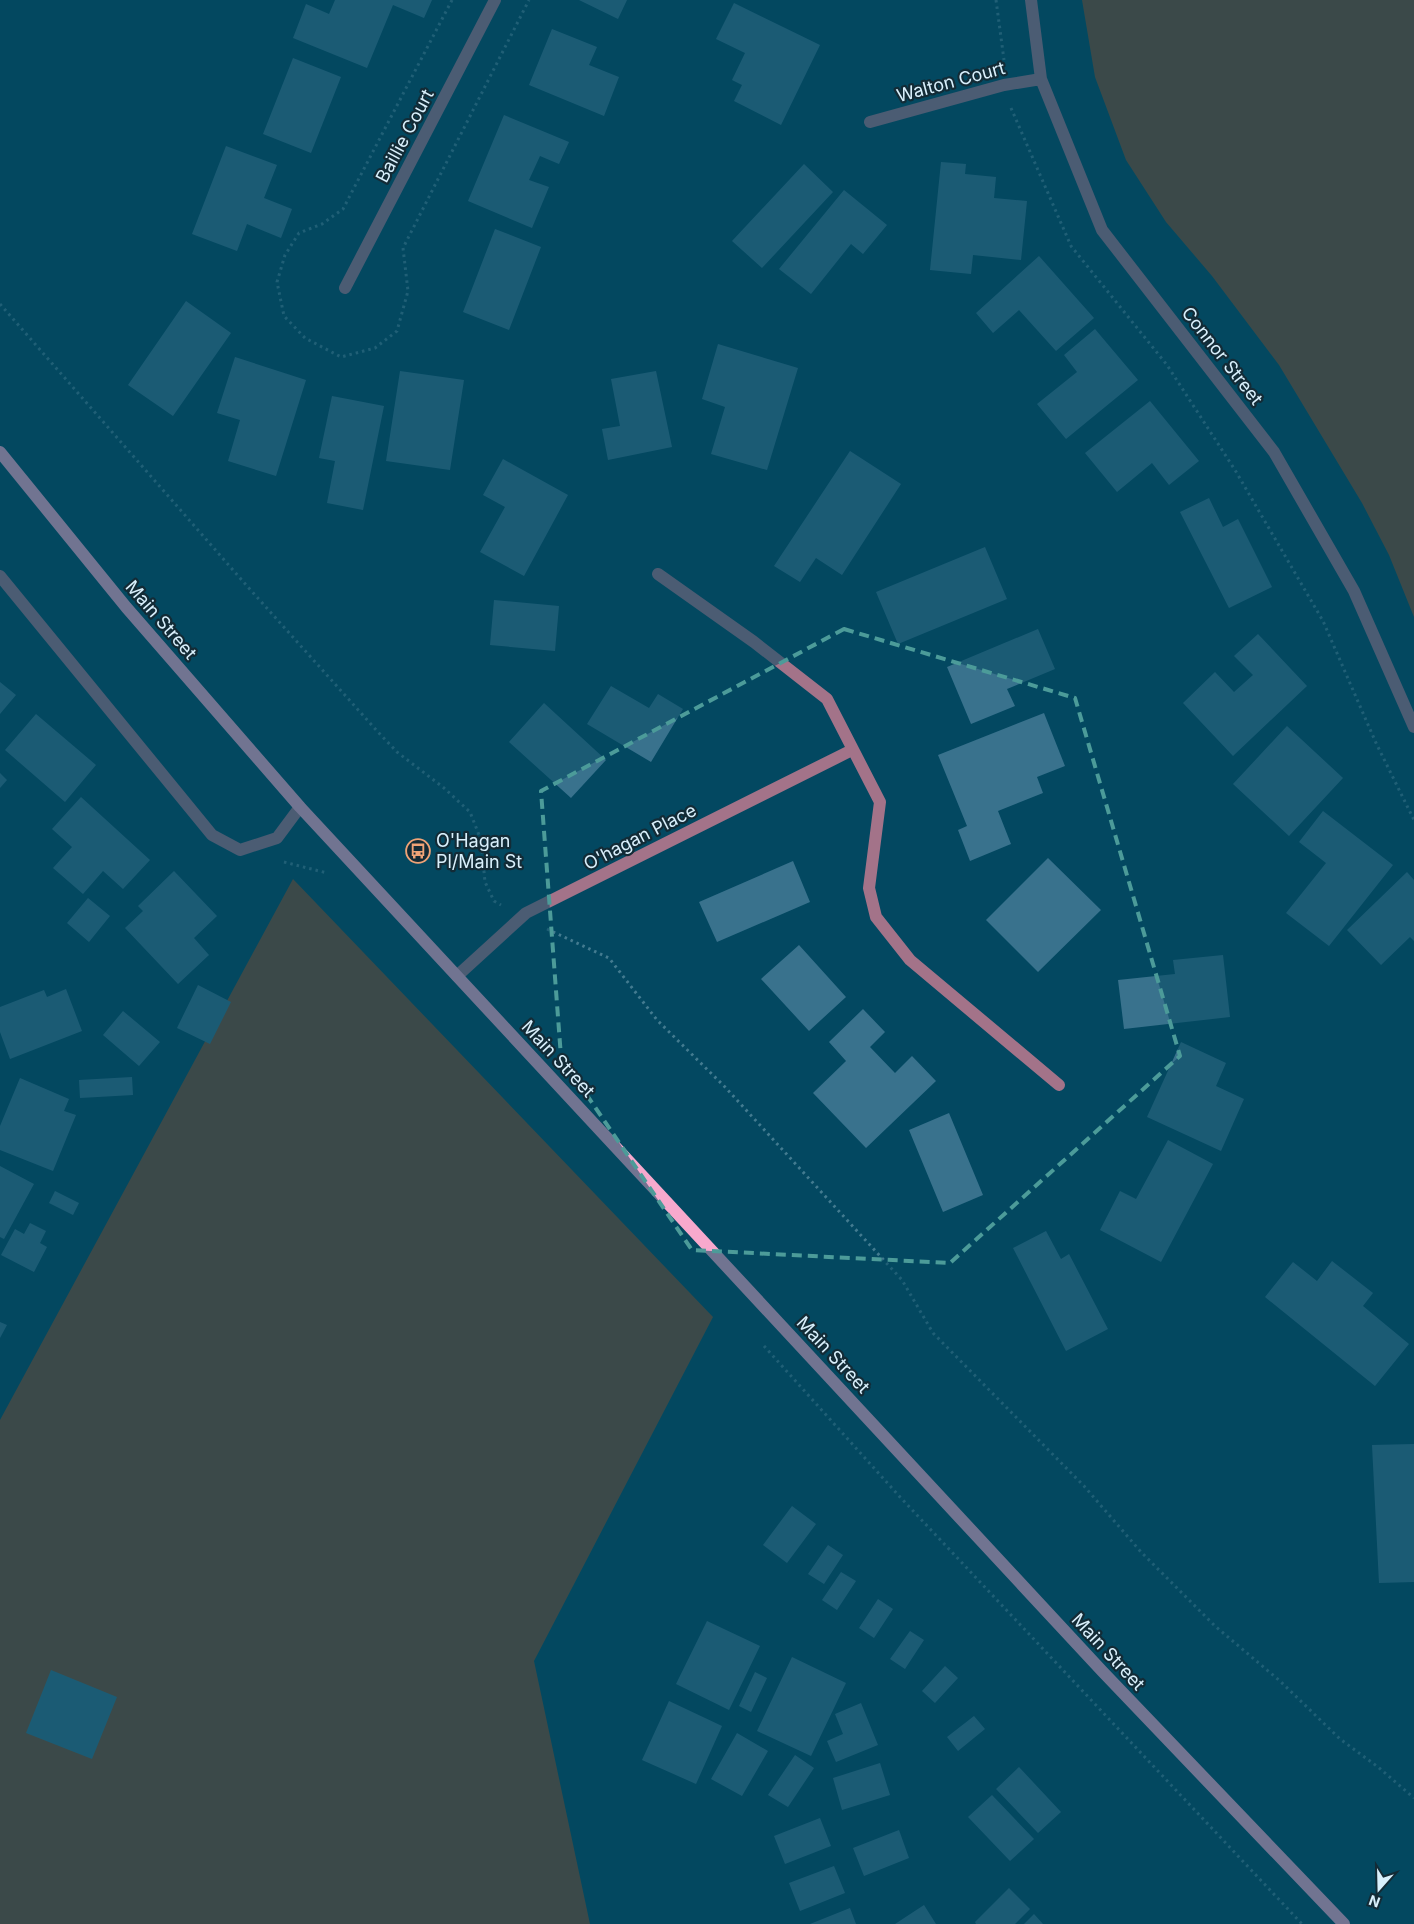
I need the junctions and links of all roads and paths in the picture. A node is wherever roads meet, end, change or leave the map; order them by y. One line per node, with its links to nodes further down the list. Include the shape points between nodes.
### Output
1 (495, 0): 7 (street, Baillie Court)
2 (996, 0): 5 (path)
3 (1031, 0): 4 (street, Connor Street)
4 (1042, 79): 5 (street, Walton Court); 12 (street, Connor Street, via 1102,230 1274,452 1354,591)
5 (1004, 85): 6 (street, Walton Court); 15 (path, via 1013,113 1072,246 1167,365 1235,470 1323,621 1376,743)
6 (870, 122)
7 (345, 288)
8 (0, 304): 18 (path, via 397,752 470,812 481,840 485,882 494,901)
9 (0, 452): 14 (main road, Main Street, via 126,607)
10 (658, 574): 13 (street, via 827,699)
11 (0, 576): 14 (street, via 212,835 240,850 277,838)
12 (1414, 727)
13 (852, 750): 18 (street, O'hagan Place); 20 (street, via 880,802 869,888 876,917 910,960)
14 (300, 807): 19 (main road, Main Street)
15 (1414, 820)
16 (278, 860): 17 (path)
17 (333, 874)
18 (522, 917): 19 (street, O'hagan Place); 22 (path, via 610,958 657,1020 725,1087 902,1280 933,1333 1084,1486 1141,1552 1215,1626 1280,1681 1340,1740 1378,1766)
19 (457, 976): 24 (main road, Main Street, via 1102,1671)
20 (1059, 1085)
21 (760, 1342): 23 (path, via 900,1497)
22 (1414, 1798)
23 (1302, 1924)
24 (1344, 1924)

